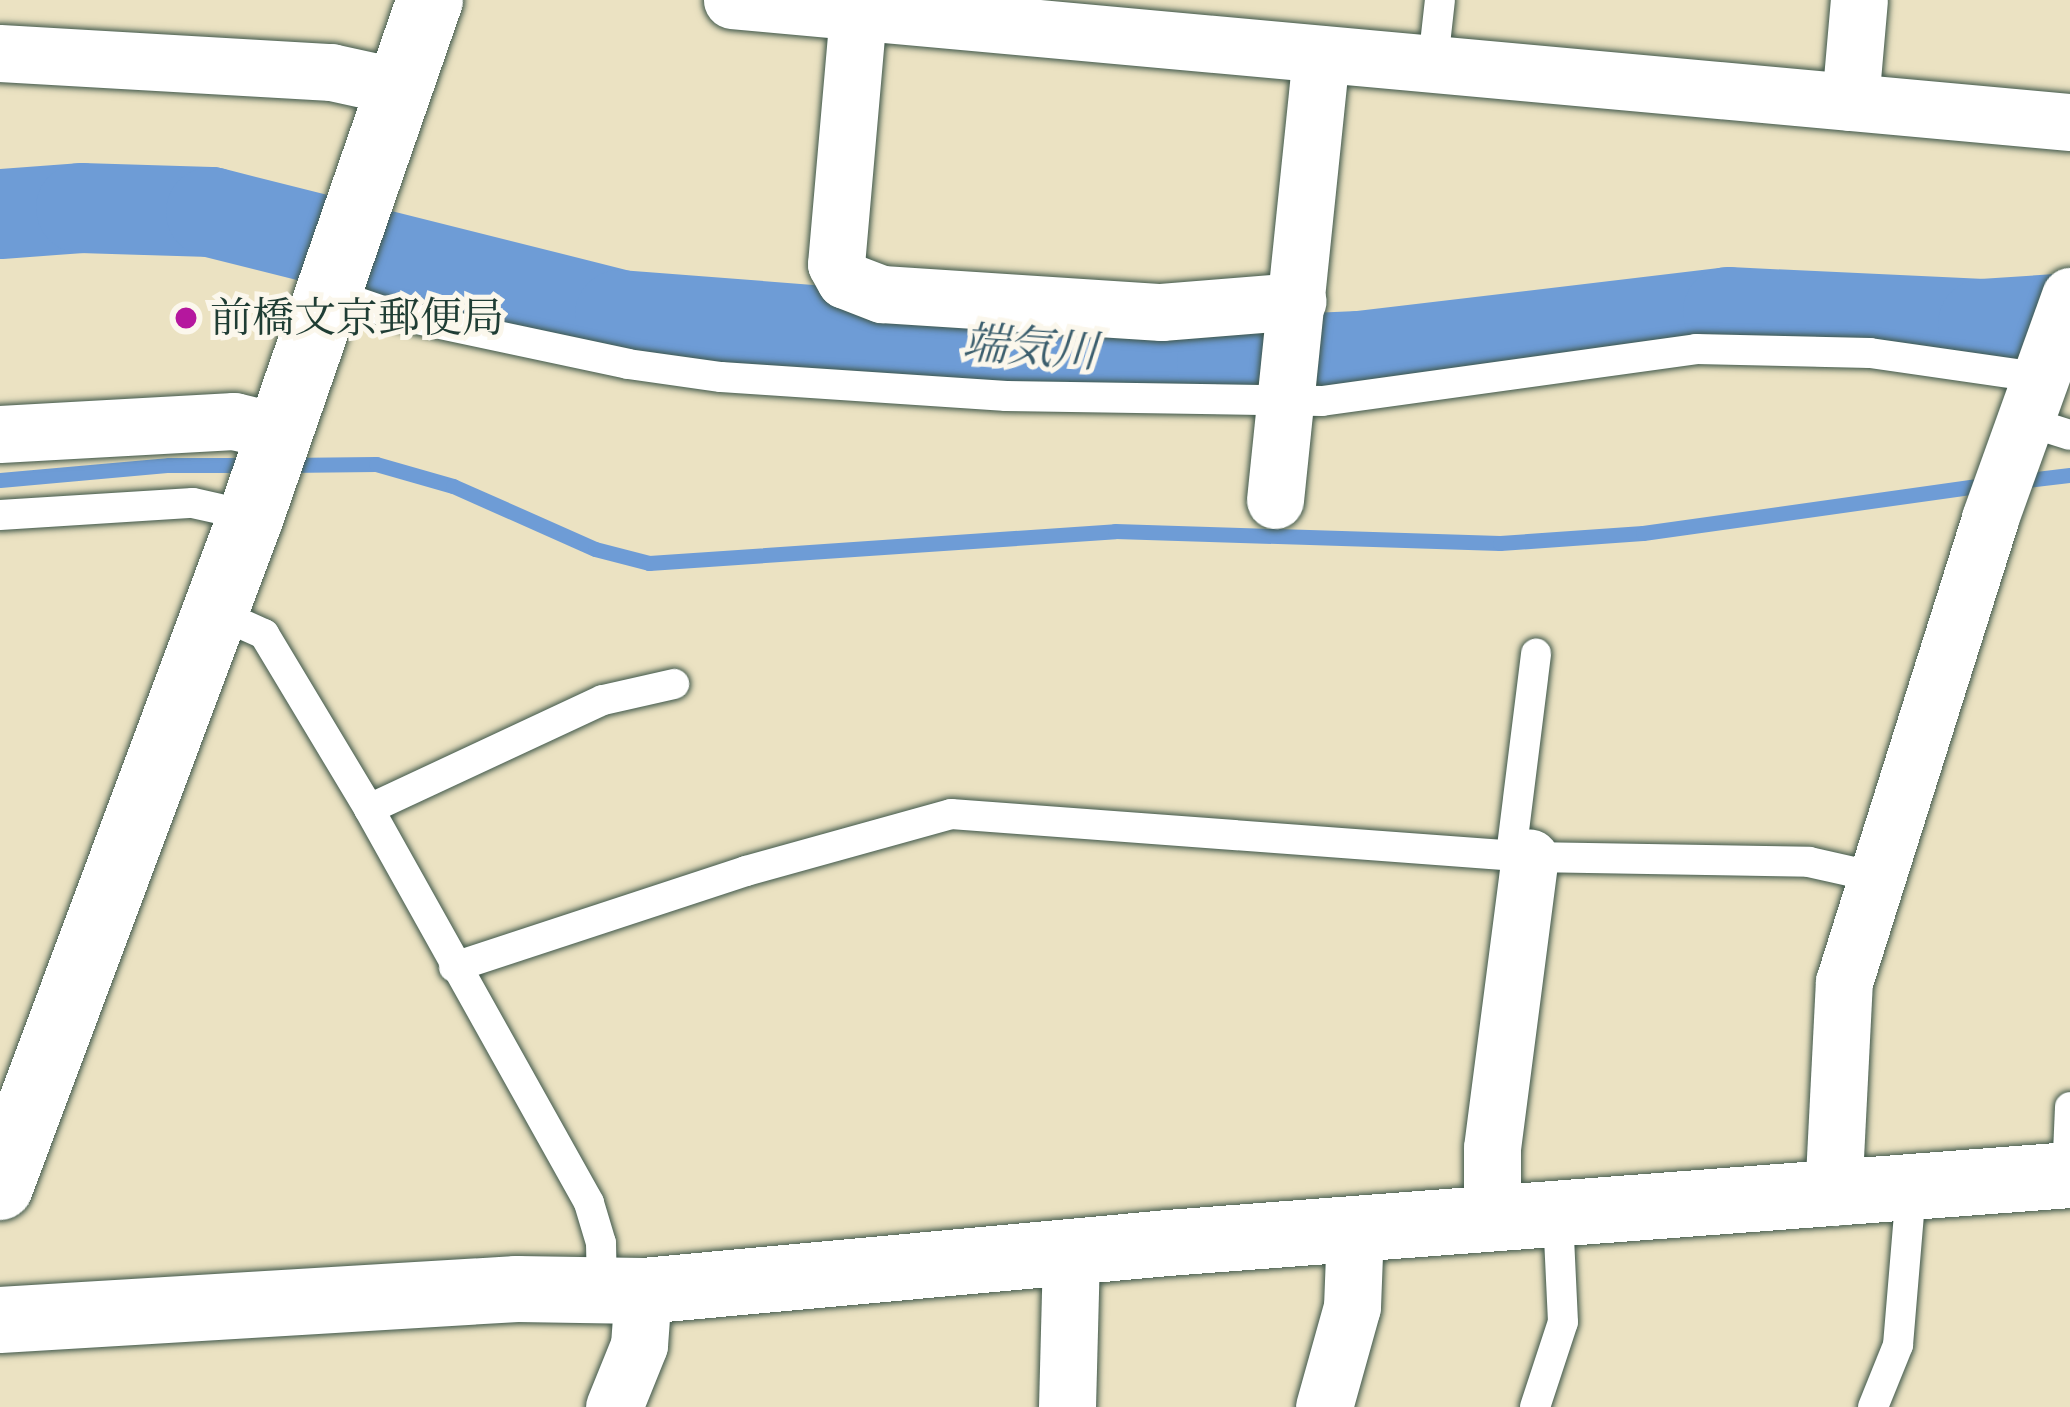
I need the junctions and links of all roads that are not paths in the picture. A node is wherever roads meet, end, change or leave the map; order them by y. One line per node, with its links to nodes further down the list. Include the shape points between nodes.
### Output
1 (430, 0): 10 (street)
2 (1440, 0): 9 (lane)
3 (1859, 0): 11 (street)
4 (756, 1): 5 (street)
5 (858, 13): 6 (street); 15 (street, via 836,264 845,280 881,294 1161,312)
6 (1045, 14): 8 (street)
7 (0, 53): 10 (street, via 331,71)
8 (1321, 54): 9 (street); 15 (street)
9 (1433, 62): 11 (street)
10 (399, 86): 13 (street)
11 (1850, 102): 12 (street)
12 (2070, 122)
13 (330, 293): 16 (lane, via 574,354 721,377); 18 (street)
14 (2070, 296): 17 (street)
15 (1298, 301): 16 (street)
16 (1287, 402): 17 (lane, via 1696,349 1870,353); 20 (street)
17 (2046, 412): 28 (street, via 1990,518)
18 (279, 432): 19 (street, via 234,421); 22 (street)
19 (0, 434)
20 (1275, 500)
21 (0, 515): 22 (lane, via 193,503)
22 (251, 515): 23 (street)
23 (215, 612): 26 (lane, via 264,634); 32 (street)
24 (1536, 654): 27 (lane)
25 (674, 684): 26 (lane, via 603,700)
26 (369, 809): 29 (lane)
27 (1521, 856): 28 (lane, via 1809,862); 29 (lane, via 951,814); 36 (street)
28 (1876, 877): 34 (street, via 1844,982)
29 (454, 967): 39 (lane, via 589,1203)
30 (2070, 1107): 31 (lane)
31 (2068, 1175): 33 (street)
32 (0, 1187)
33 (1912, 1189): 34 (street); 45 (lane, via 1898,1345)
34 (1833, 1197): 35 (street)
35 (1558, 1217): 36 (street); 44 (lane, via 1563,1322)
36 (1492, 1221): 37 (street)
37 (1355, 1230): 38 (street); 43 (street, via 1352,1307)
38 (1071, 1251): 39 (street); 42 (street)
39 (622, 1291): 40 (street, via 517,1288); 41 (street, via 639,1345)
40 (0, 1320)
41 (614, 1407)
42 (1067, 1407)
43 (1324, 1407)
44 (1535, 1407)
45 (1873, 1407)

